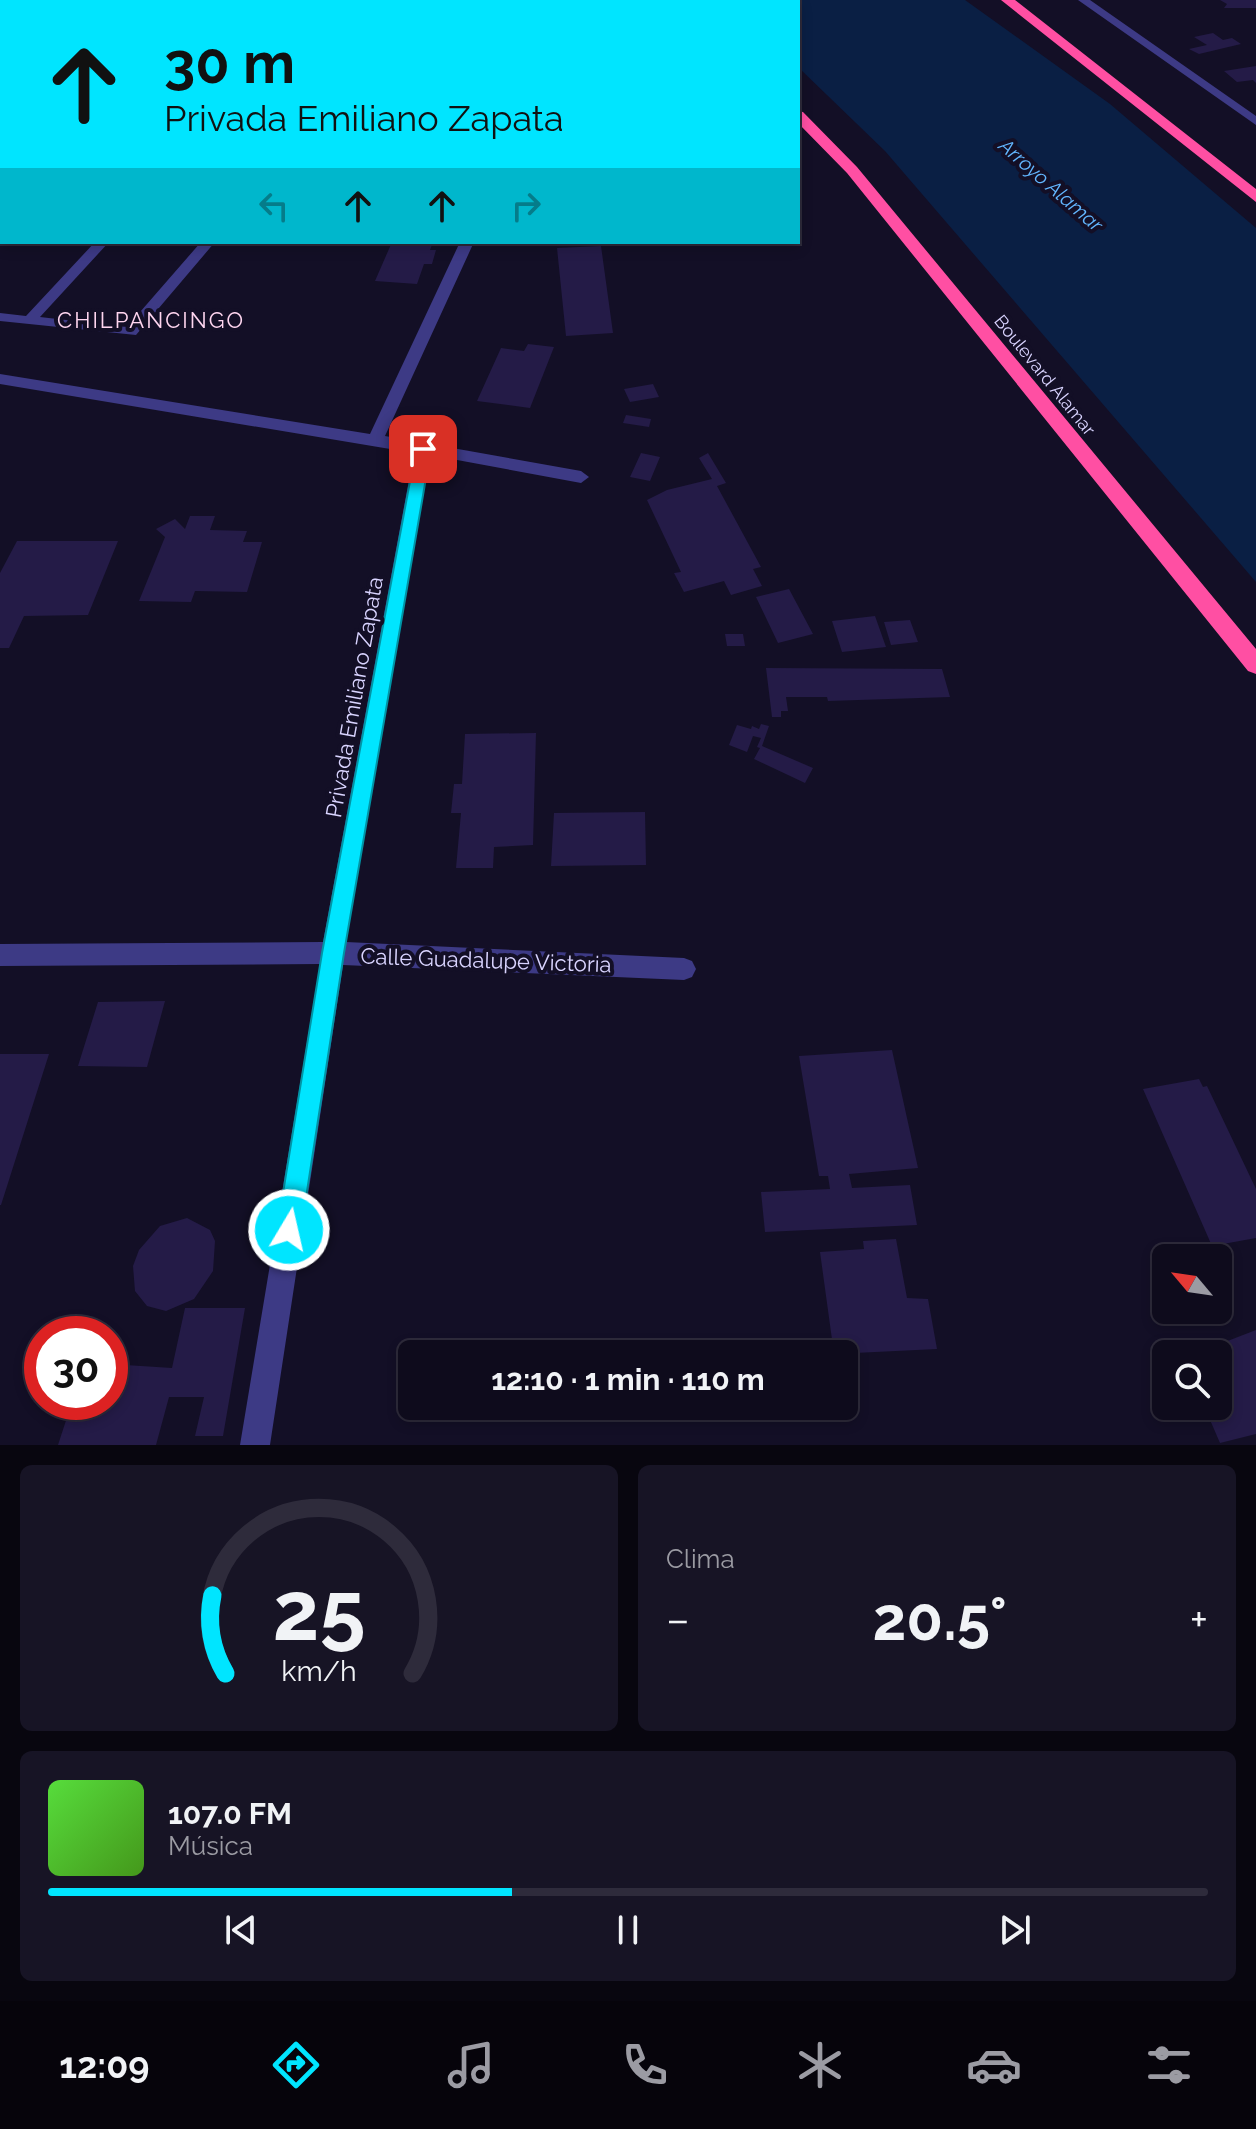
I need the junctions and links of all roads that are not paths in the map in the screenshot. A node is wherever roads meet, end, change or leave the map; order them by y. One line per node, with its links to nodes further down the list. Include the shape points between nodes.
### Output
1 (1007, 0): 3 (highway)
2 (1083, 0): 5 (street)
3 (1018, 5): 6 (highway)
4 (800, 117): 16 (highway, Boulevard Alamar, via 852,170)
5 (1256, 121)
6 (1256, 197)
7 (100, 244): 11 (street)
8 (206, 244): 11 (street, via 131,332)
9 (466, 244): 13 (street)
10 (0, 317): 11 (street)
11 (30, 320)
12 (0, 379): 13 (street)
13 (375, 440): 14 (street)
14 (423, 449): 15 (street); 17 (street, Privada Emiliano Zapata)
15 (581, 477)
16 (1256, 665)
17 (333, 953): 18 (street, Calle Guadalupe Victoria); 19 (street, Calle Guadalupe Victoria); 20 (street, Privada Emiliano Zapata)
18 (0, 955)
19 (684, 969)
20 (255, 1445)

